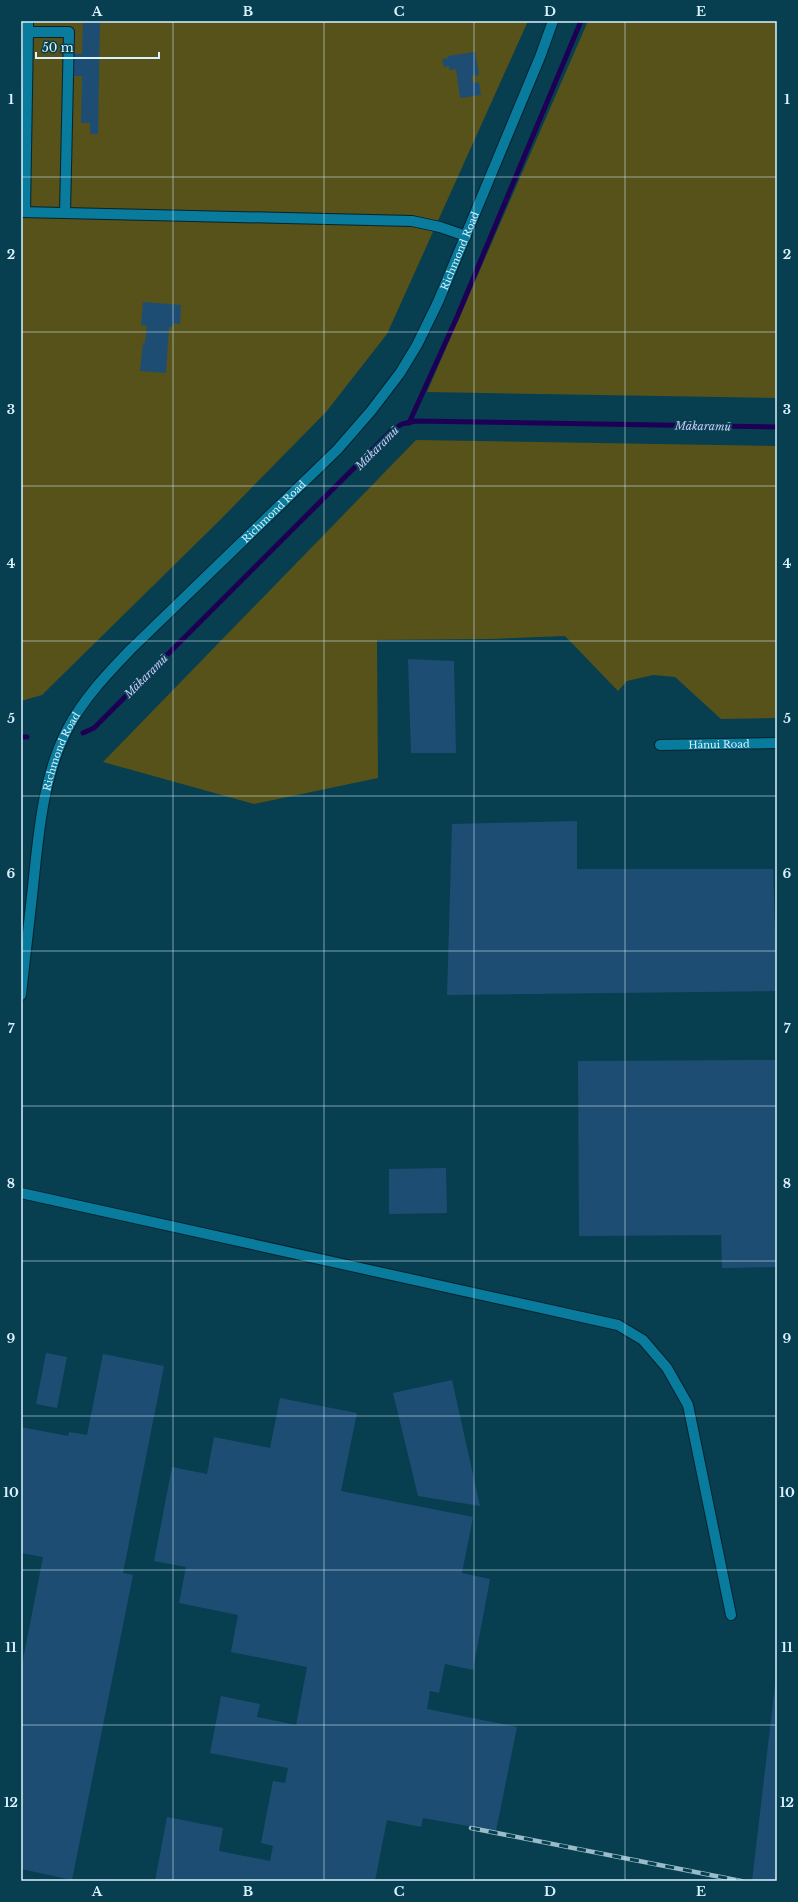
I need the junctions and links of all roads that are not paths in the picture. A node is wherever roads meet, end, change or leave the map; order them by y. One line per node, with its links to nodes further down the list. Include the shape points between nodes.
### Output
1 (28, 21): 3 (street)
2 (553, 21): 6 (street, Richmond Road)
3 (28, 32): 4 (street); 5 (street, via 69,32)
4 (23, 212): 5 (street)
5 (65, 213): 6 (street, via 412,221)
6 (466, 236): 9 (street, Richmond Road, via 417,345 400,373 371,411 337,450 131,649 78,710 57,752 40,823)
7 (777, 743): 8 (street, Hānui Road)
8 (660, 744)
9 (21, 995)
10 (21, 1193): 11 (street, via 618,1325 637,1336 666,1368 688,1405)
11 (731, 1615)

